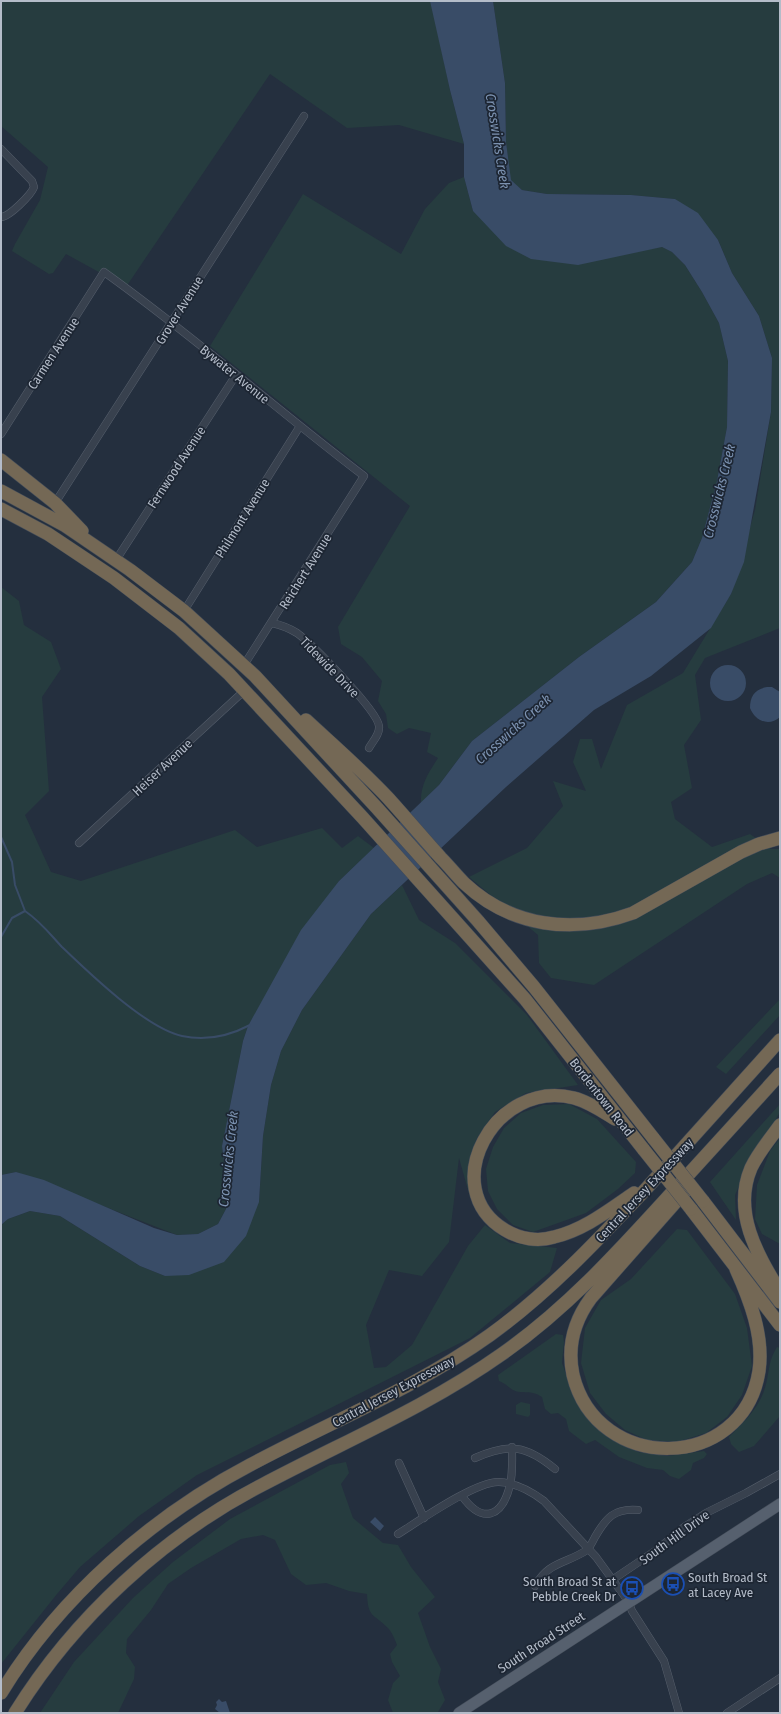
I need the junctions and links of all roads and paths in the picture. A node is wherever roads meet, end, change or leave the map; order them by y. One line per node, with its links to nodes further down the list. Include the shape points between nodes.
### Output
1 (304, 116): 5 (street, Grover Avenue)
2 (1, 150): 3 (street, via 32,181 34,187 12,212)
3 (1, 217)
4 (104, 272): 5 (street, Bywater Avenue); 8 (street, Carmen Avenue)
5 (171, 323): 6 (street, Bywater Avenue); 12 (street, Grover Avenue)
6 (236, 375): 7 (street, Bywater Avenue); 15 (street, Fernwood Avenue)
7 (300, 426): 10 (street, Bywater Avenue); 16 (street, Philmont Avenue)
8 (1, 434)
9 (1, 460): 12 (highway)
10 (364, 476): 17 (street, Reichert Avenue)
11 (1, 492): 14 (highway, via 64,526)
12 (55, 503): 14 (highway)
13 (1, 509): 20 (highway, Bordentown Road, via 48,534 124,585 195,642)
14 (98, 548): 15 (highway)
15 (116, 560): 16 (highway)
16 (184, 611): 18 (highway)
17 (272, 623): 18 (street, Reichert Avenue); 21 (street, Tidewide Drive, via 286,627 303,638 324,658 377,719 377,736)
18 (244, 666): 19 (highway)
19 (255, 676): 22 (highway, via 345,756 388,799 460,880 476,893 519,916 546,923 585,925 617,919 633,913 741,852); 32 (highway, Bordentown Road, bridge, via 511,959)
20 (245, 690): 23 (street, Heiser Avenue); 28 (highway, Bordentown Road, via 525,999)
21 (369, 748)
22 (780, 838)
23 (79, 843)
24 (780, 1040): 29 (highway, Central Jersey Expressway)
25 (780, 1074): 49 (highway, Central Jersey Expressway, via 616,1255 536,1329 487,1365 436,1397 260,1485 202,1521 121,1585)
26 (780, 1078): 30 (highway, via 666,1215 591,1298 578,1318 571,1343 574,1380 590,1410 612,1433 648,1448 675,1450 711,1439 742,1412 757,1381 760,1353 755,1322)
27 (780, 1125): 31 (highway, via 751,1169 744,1194 744,1208 748,1231)
28 (626, 1128): 29 (highway, via 601,1110 574,1098 539,1098 516,1106 496,1122 483,1140 475,1174 480,1204 492,1220 510,1233 532,1239 544,1239 582,1227); 30 (highway, Bordentown Road, bridge)
29 (655, 1178): 50 (highway, Central Jersey Expressway, via 571,1267 542,1294 490,1335 390,1396 250,1464 160,1522 100,1573 60,1614)
30 (736, 1269): 33 (highway, Bordentown Road)
31 (780, 1292)
32 (780, 1302)
33 (780, 1325)
34 (512, 1447): 35 (street, via 498,1449); 37 (street, via 530,1452); 39 (street)
35 (475, 1458)
36 (399, 1463): 43 (street)
37 (555, 1469)
38 (780, 1474): 46 (street, South Hill Drive, via 699,1516 658,1549)
39 (510, 1484): 40 (street, via 487,1484); 40 (street, via 500,1508 490,1513 484,1514 474,1510); 45 (street, via 525,1489 544,1501)
40 (462, 1496): 43 (street)
41 (780, 1504): 48 (main road, South Broad Street)
42 (638, 1510): 45 (street, via 621,1511 607,1518)
43 (424, 1518): 44 (street)
44 (398, 1534)
45 (588, 1549): 46 (street); 47 (street, via 551,1567 544,1572)
46 (612, 1580): 48 (street)
47 (535, 1586)
48 (628, 1601): 56 (main road, South Broad Street); 57 (street, via 664,1660)
49 (55, 1656): 54 (highway, Central Jersey Expressway); 55 (highway)
50 (25, 1658): 52 (highway); 53 (highway, Central Jersey Expressway)
51 (780, 1678): 58 (street)
52 (1, 1682)
53 (1, 1693)
54 (15, 1713)
55 (22, 1713)
56 (459, 1713)
57 (679, 1713)
58 (727, 1713)

